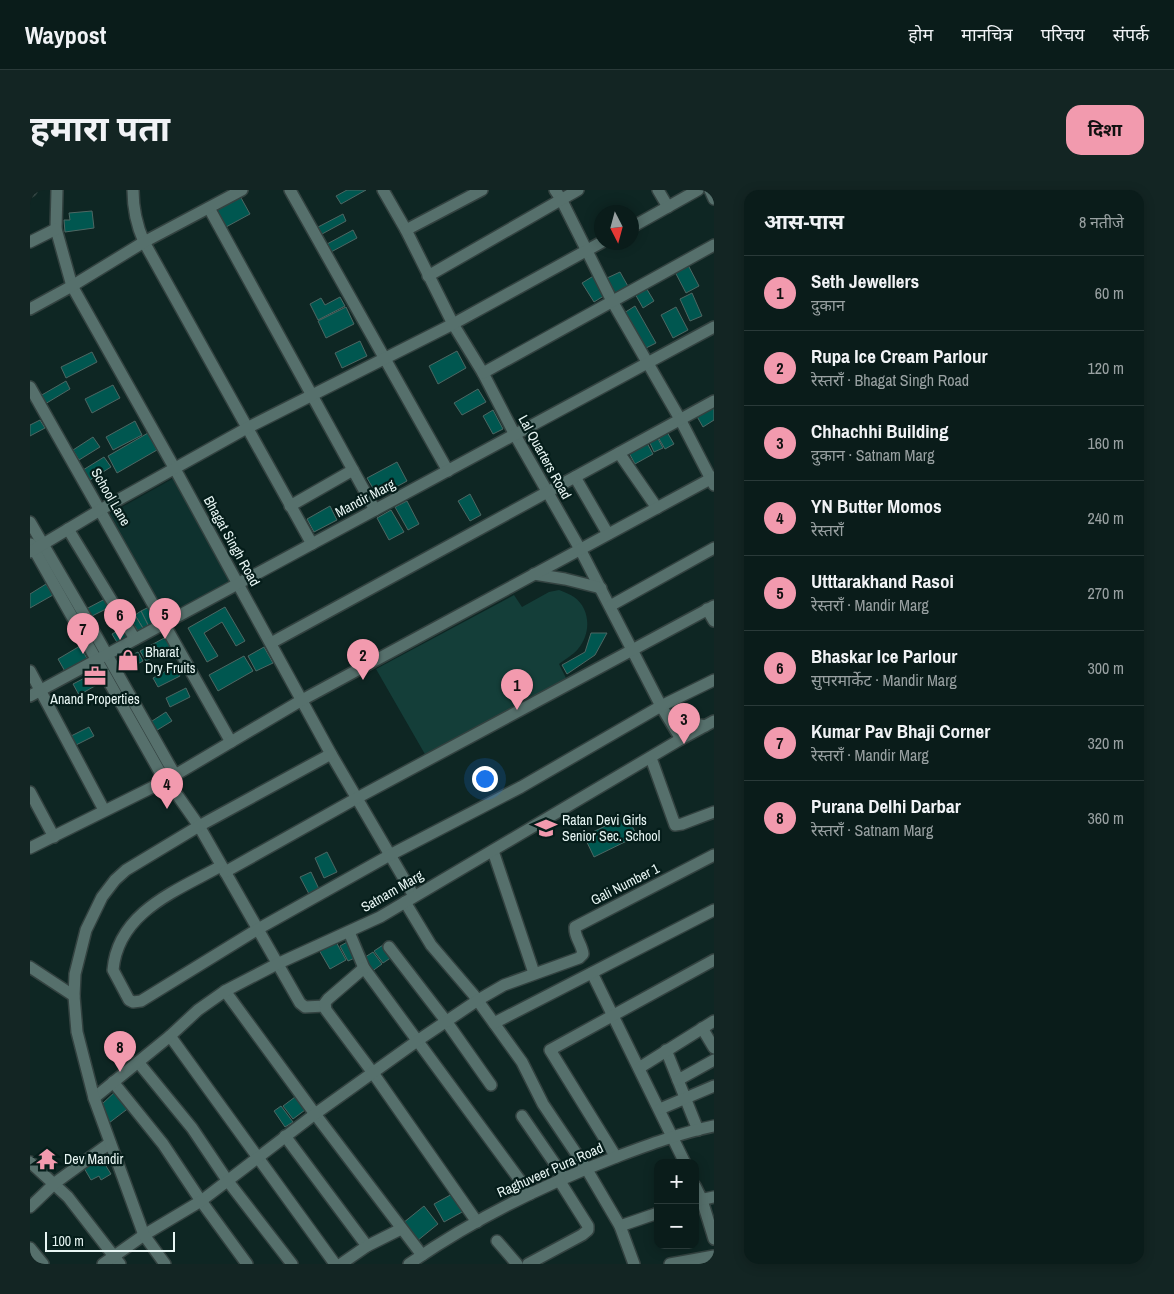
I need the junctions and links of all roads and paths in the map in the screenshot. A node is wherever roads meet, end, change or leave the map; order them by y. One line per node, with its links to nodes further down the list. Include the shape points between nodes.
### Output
1 (57, 190): 16 (street, Bhagat Singh Road)
2 (133, 190): 19 (street, via 136,224)
3 (242, 190): 14 (street)
4 (290, 190): 29 (street)
5 (383, 190): 17 (street, Lal Quarters Road)
6 (482, 190): 17 (street)
7 (578, 190): 11 (street)
8 (658, 190): 13 (street)
9 (698, 190): 13 (street)
10 (710, 190): 12 (street)
11 (558, 194): 22 (street); 23 (street)
12 (714, 199)
13 (668, 207): 15 (street)
14 (209, 208): 19 (street); 33 (street)
15 (639, 223)
16 (56, 229): 18 (street); 24 (street, Bhagat Singh Road)
17 (406, 230): 23 (street, Lal Quarters Road)
18 (30, 242)
19 (144, 242): 24 (street); 36 (street)
20 (714, 245): 25 (street)
21 (594, 246): 22 (street)
22 (587, 250): 25 (street); 27 (street)
23 (428, 276): 27 (street, Lal Quarters Road)
24 (72, 286): 26 (street); 39 (street, Bhagat Singh Road)
25 (612, 300): 30 (street); 31 (street)
26 (30, 308)
27 (453, 324): 29 (street); 31 (street, Lal Quarters Road)
28 (714, 327): 30 (street, Mandir Marg)
29 (385, 358): 33 (street); 41 (street)
30 (649, 363): 35 (street); 37 (street, Mandir Marg)
31 (482, 373): 37 (street, Lal Quarters Road)
32 (30, 387): 47 (street, School Lane)
33 (312, 395): 36 (street); 40 (street)
34 (714, 401): 35 (street)
35 (680, 419): 38 (street); 43 (street)
36 (247, 428): 39 (street); 45 (street)
37 (515, 435): 41 (street, Mandir Marg); 44 (street, Lal Quarters Road)
38 (619, 453): 42 (street); 46 (street)
39 (175, 469): 47 (street); 57 (street, Bhagat Singh Road)
40 (353, 470): 45 (street); 48 (street)
41 (448, 471): 48 (street, Mandir Marg)
42 (575, 478): 44 (street); 51 (street)
43 (713, 480): 46 (street)
44 (548, 492): 55 (street, Lal Quarters Road); 64 (street)
45 (290, 506): 52 (street)
46 (657, 508): 51 (street)
47 (100, 510): 50 (street); 62 (street, School Lane)
48 (375, 510): 52 (street, Mandir Marg)
49 (30, 522): 53 (street)
50 (68, 529): 53 (street); 63 (street)
51 (608, 534): 55 (street)
52 (312, 544): 57 (street, Mandir Marg)
53 (34, 547): 66 (street)
54 (714, 548): 59 (street)
55 (580, 550): 56 (street); 58 (street, Lal Quarters Road)
56 (534, 574): 58 (street); 71 (street)
57 (238, 584): 62 (street, Mandir Marg); 64 (street, Bhagat Singh Road)
58 (601, 588): 59 (street, Lal Quarters Road)
59 (610, 606): 65 (street, Lal Quarters Road)
60 (711, 608): 61 (street); 65 (street)
61 (714, 621)
62 (165, 623): 63 (street, Mandir Marg); 76 (street, School Lane)
63 (135, 639): 66 (street, Mandir Marg)
64 (271, 643): 71 (street, Bhagat Singh Road)
65 (633, 649): 72 (street, Lal Quarters Road); 81 (street)
66 (102, 656): 69 (street, Mandir Marg); 79 (street)
67 (30, 671): 69 (street)
68 (714, 680): 72 (street)
69 (41, 690): 70 (street, Mandir Marg); 82 (street)
70 (30, 696)
71 (302, 700): 76 (street); 77 (street, Bhagat Singh Road)
72 (661, 706): 73 (street, Lal Quarters Road); 88 (street, via 521,787)
73 (668, 717): 74 (street); 75 (street, Lal Quarters Road)
74 (710, 724): 75 (street, Satnam Marg)
75 (681, 739): 78 (street, Satnam Marg)
76 (231, 742): 79 (street)
77 (331, 754): 81 (street, Bhagat Singh Road); 84 (street)
78 (651, 758): 83 (street, via 675,825); 87 (street, Satnam Marg)
79 (170, 778): 82 (street); 84 (street)
80 (30, 792): 85 (street)
81 (357, 798): 88 (street, Bhagat Singh Road); 90 (street)
82 (104, 810): 85 (street)
83 (714, 812)
84 (199, 826): 90 (street); 103 (street, via 126,870 102,897 86,930 75,974)
85 (54, 837): 86 (street)
86 (30, 848)
87 (493, 851): 91 (street, Satnam Marg); 100 (street)
88 (390, 855): 91 (street, Bhagat Singh Road); 93 (street)
89 (714, 855): 100 (street, Gali Number 1, via 575,927 583,954)
90 (223, 869): 93 (street); 93 (street, via 155,902 133,921 116,956 114,976 129,1000 141,1001)
91 (410, 899): 94 (street, Satnam Marg); 104 (street, Bhagat Singh Road, via 431,946)
92 (714, 910): 101 (street)
93 (258, 929): 97 (street)
94 (348, 932): 97 (street, Satnam Marg); 99 (street)
95 (389, 947): 107 (street)
96 (714, 960): 106 (street)
97 (277, 964): 102 (street, Satnam Marg); 105 (street, via 300,1003)
98 (30, 967): 103 (street)
99 (364, 968): 105 (street, via 328,999); 112 (street)
100 (534, 973): 104 (street)
101 (592, 973): 106 (street); 109 (street)
102 (225, 991): 111 (street, Satnam Marg); 126 (street)
103 (74, 996): 123 (street, via 77,1032)
104 (478, 1000): 107 (street); 109 (street, Bhagat Singh Road)
105 (325, 1006): 118 (street)
106 (613, 1014): 117 (street); 134 (street, via 550,1050)
107 (446, 1021): 112 (street); 121 (street)
108 (714, 1021): 110 (street)
109 (494, 1023): 137 (street, Bhagat Singh Road, via 522,1062 543,1104)
110 (702, 1028): 113 (street); 114 (street)
111 (170, 1036): 116 (street, Satnam Marg); 133 (street)
112 (417, 1040): 118 (street); 141 (street)
113 (714, 1048)
114 (666, 1050): 117 (street); 119 (street)
115 (714, 1060): 119 (street)
116 (138, 1062): 120 (street, Satnam Marg); 139 (street, via 192,1128)
117 (639, 1068): 125 (street)
118 (373, 1073): 126 (street); 148 (street)
119 (678, 1080): 124 (street)
120 (113, 1082): 123 (street, Satnam Marg); 143 (street, via 163,1144)
121 (491, 1085)
122 (714, 1086): 124 (street)
123 (94, 1098): 132 (street)
124 (685, 1098): 125 (street); 129 (street)
125 (660, 1109): 131 (street)
126 (314, 1114): 130 (street); 150 (street)
127 (522, 1116): 138 (street)
128 (714, 1126): 129 (street, Raghuveer Pura Road)
129 (698, 1130): 131 (street, Raghuveer Pura Road)
130 (285, 1136): 133 (street); 154 (street)
131 (673, 1136): 134 (street, Raghuveer Pura Road); 135 (street)
132 (110, 1143): 140 (street); 151 (street)
133 (259, 1157): 139 (street); 164 (street)
134 (616, 1157): 137 (street, Raghuveer Pura Road)
135 (683, 1159)
136 (30, 1162): 140 (street)
137 (586, 1168): 138 (street, Raghuveer Pura Road); 149 (street, Bhagat Singh Road)
138 (562, 1179): 141 (street, Raghuveer Pura Road); 168 (street, via 588,1230)
139 (227, 1180): 143 (street); 163 (street)
140 (55, 1183): 146 (street); 158 (street)
141 (530, 1194): 148 (street, Raghuveer Pura Road)
142 (714, 1197): 144 (street)
143 (201, 1201): 151 (street); 162 (street)
144 (699, 1201)
145 (699, 1203): 152 (street)
146 (30, 1207)
147 (654, 1214): 149 (street)
148 (477, 1222): 156 (street, Raghuveer Pura Road)
149 (620, 1226): 169 (street, Bhagat Singh Road)
150 (402, 1228): 154 (street); 156 (street)
151 (144, 1235): 158 (street); 161 (street)
152 (714, 1239)
153 (498, 1241): 167 (street)
154 (367, 1246): 165 (street)
155 (30, 1248): 159 (street)
156 (422, 1255): 166 (street, Raghuveer Pura Road)
157 (714, 1256): 170 (street)
158 (117, 1260): 160 (street)
159 (43, 1264)
160 (103, 1264)
161 (165, 1264)
162 (247, 1264)
163 (292, 1264)
164 (335, 1264)
165 (341, 1264)
166 (409, 1264)
167 (517, 1264)
168 (528, 1264)
169 (634, 1264)
170 (672, 1264)

